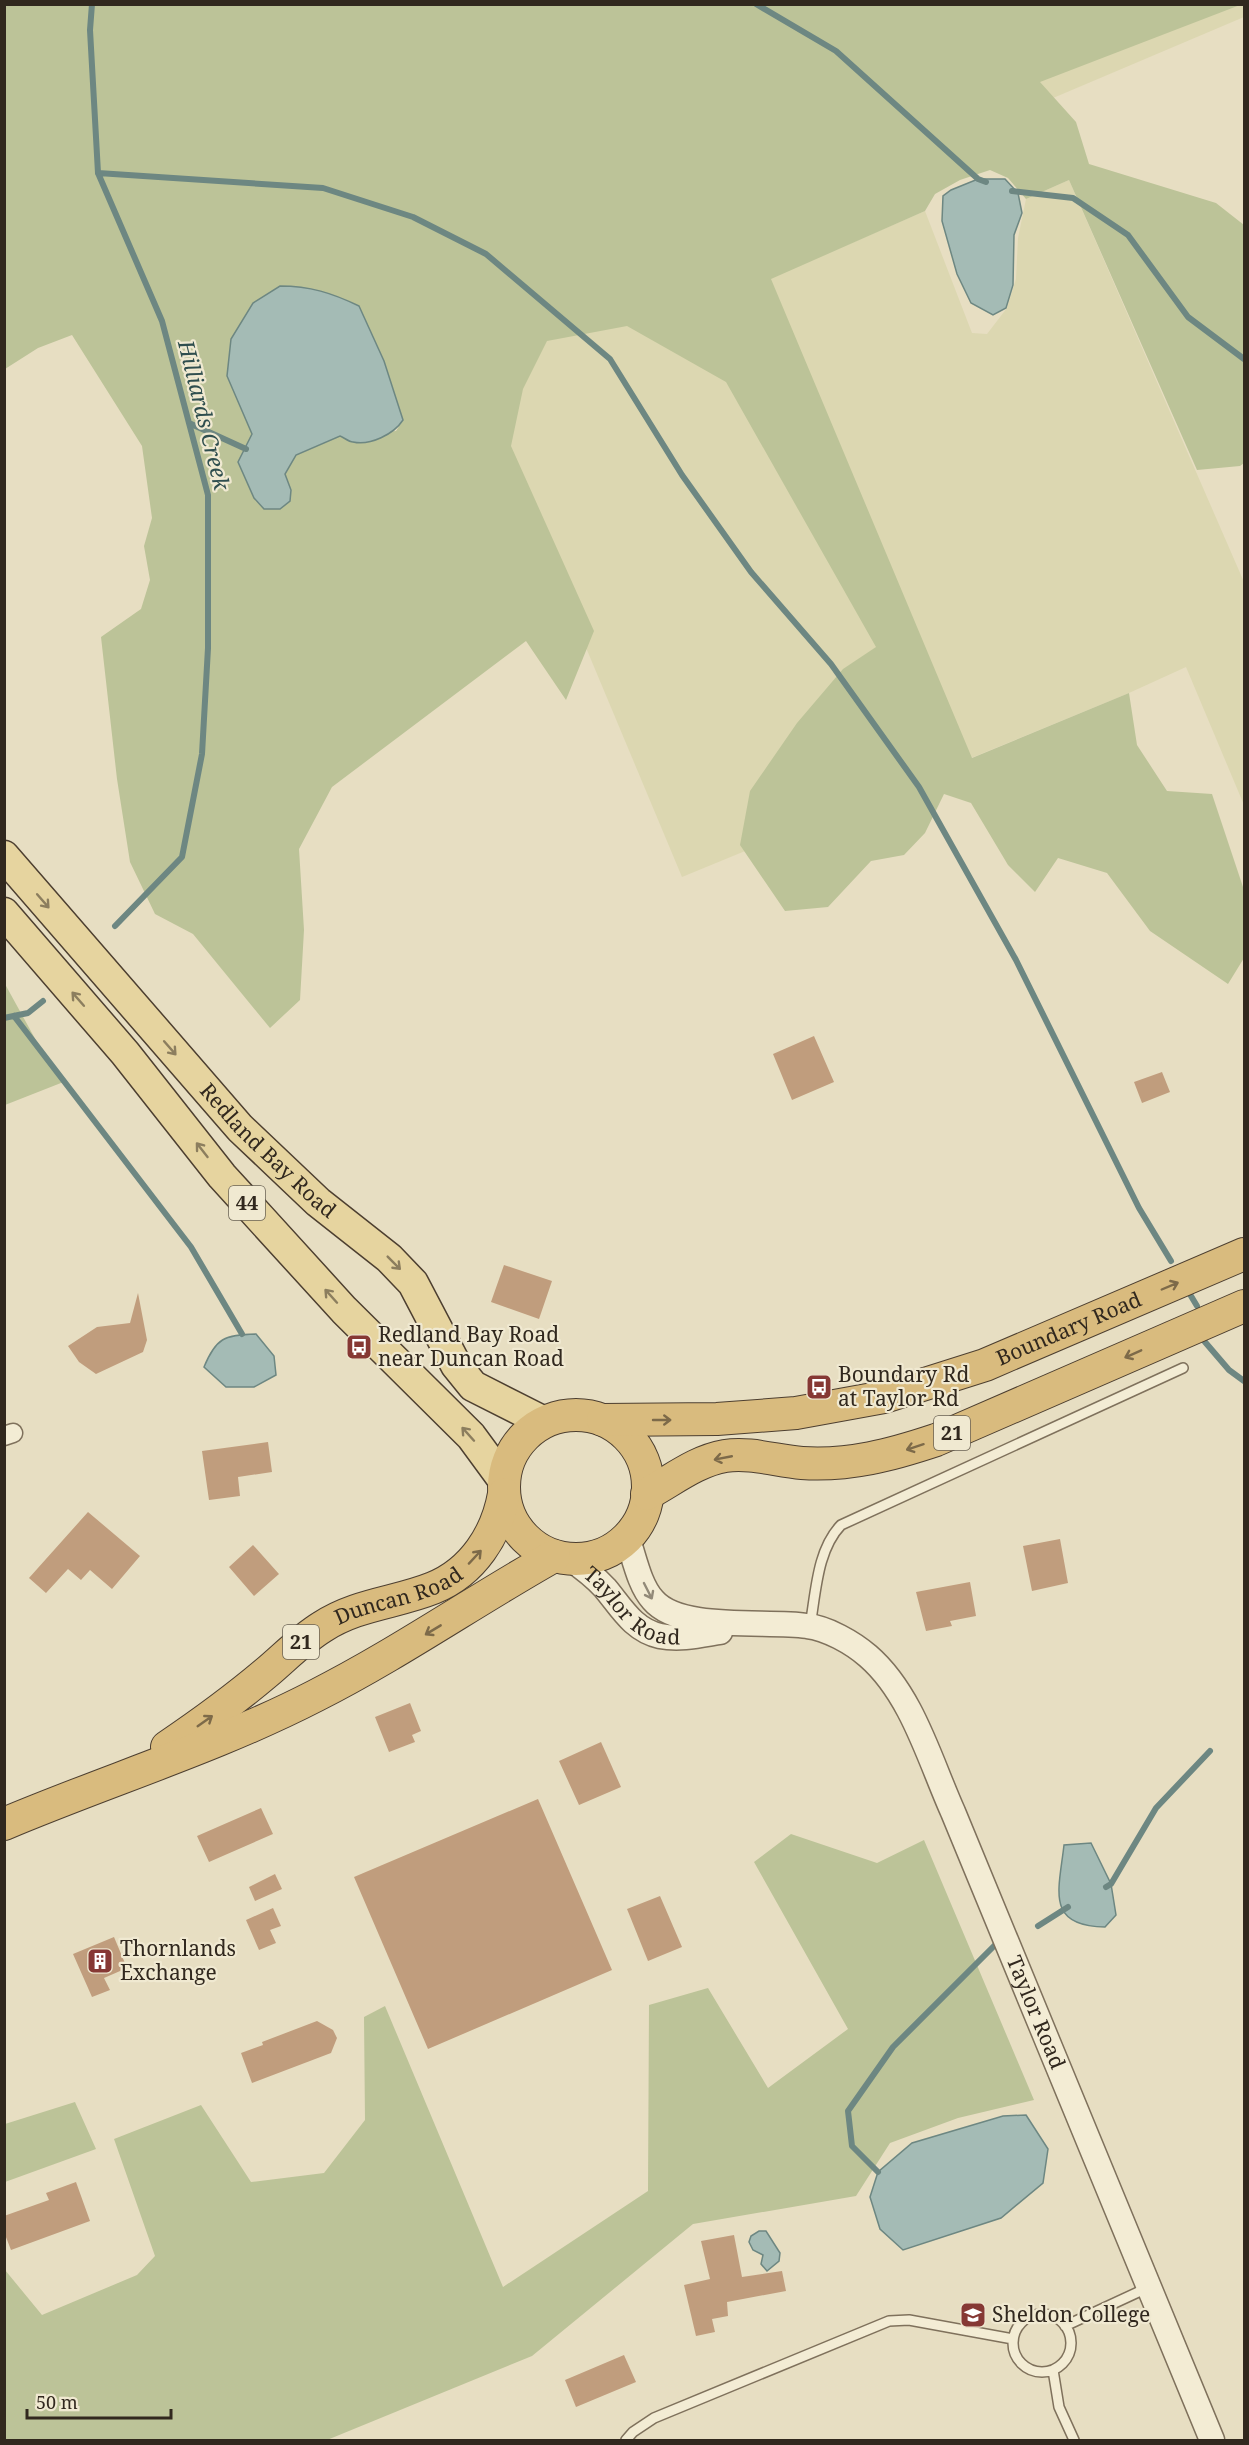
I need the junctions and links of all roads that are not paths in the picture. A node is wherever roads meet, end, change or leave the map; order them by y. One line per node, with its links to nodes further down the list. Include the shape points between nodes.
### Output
1 (4, 856): 7 (main road, Redland Bay Road / 44, one-way to 7, via 240,1128 318,1202 389,1258 413,1283 456,1365 473,1386)
2 (4, 913): 8 (main road, Redland Bay Road / 44, one-way to 2, via 471,1436 344,1310 222,1176 125,1053)
3 (1245, 1254): 6 (highway, Boundary Road / 21, one-way to 3, via 773,1415 884,1397 985,1365)
4 (1245, 1306): 9 (highway, 21, one-way to 9, via 896,1454 830,1464 725,1456 689,1468)
5 (1183, 1368): 12 (lane, via 842,1526 830,1537 824,1554)
6 (603, 1420): 7 (highway, 21, via 584,1415); 9 (highway, 21, via 619,1429 637,1450 647,1475)
7 (544, 1422): 8 (highway, 21, via 516,1446 508,1462)
8 (504, 1487): 11 (highway, via 509,1514 519,1532 535,1546); 13 (highway, Duncan Road / 21, one-way to 8, via 157,1755 341,1615 446,1581 484,1547 500,1517)
9 (647, 1494): 10 (highway, 21, via 637,1524)
10 (627, 1537): 11 (highway, 21, via 610,1550 590,1557); 12 (street, Taylor Road, one-way to 12, via 652,1600 670,1614 694,1621)
11 (561, 1557): 12 (street, Taylor Road, via 590,1573 628,1617 659,1635 682,1637 743,1628); 13 (highway, Duncan Road / 21, one-way to 13, via 500,1585 402,1649 314,1697 217,1741)
12 (810, 1626): 15 (street, Taylor Road, via 868,1656 889,1679 910,1714)
13 (81, 1791): 14 (highway, Duncan Road / 21)
14 (4, 1824)
15 (1149, 2287): 16 (lane); 21 (street, Taylor Road)
16 (1065, 2326): 17 (lane, via 1052,2316 1035,2315 1020,2324); 18 (lane, via 1071,2348 1065,2361)
17 (1013, 2339): 18 (lane, via 1014,2354 1023,2366 1037,2372); 19 (lane, via 909,2320 889,2321 654,2418)
18 (1053, 2370): 20 (lane, via 1059,2407)
19 (626, 2440)
20 (1074, 2440)
21 (1212, 2440)

